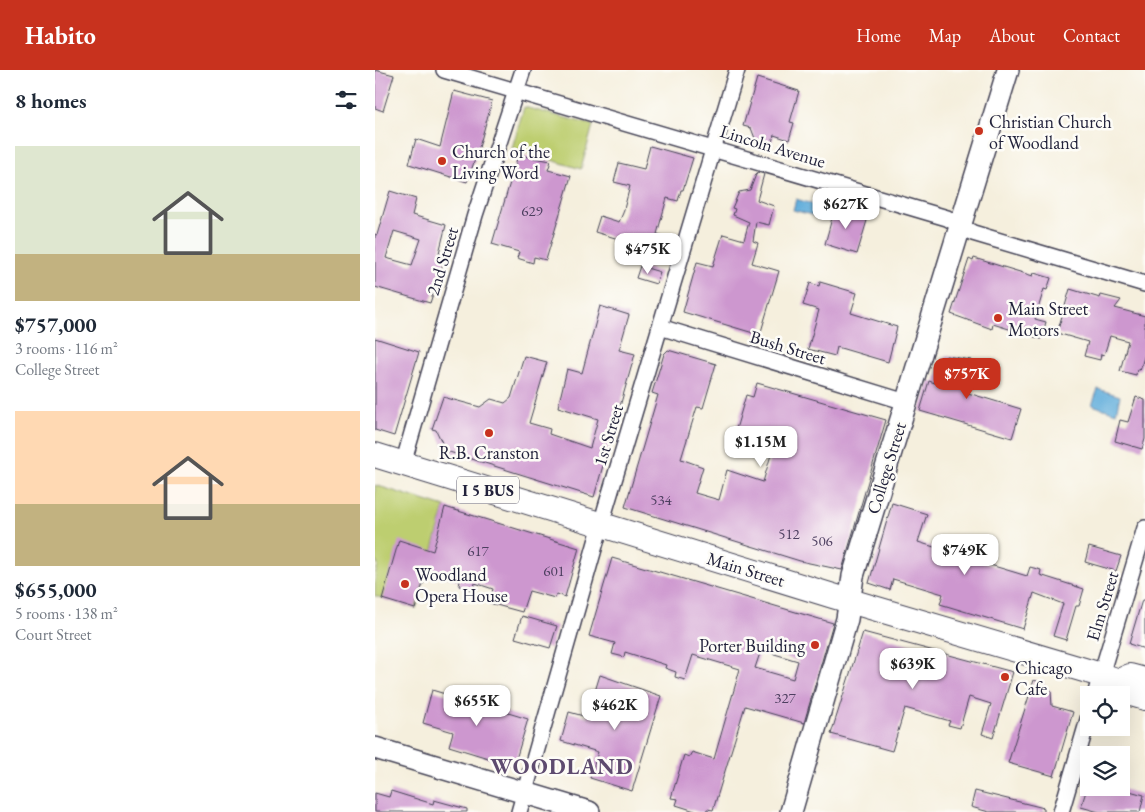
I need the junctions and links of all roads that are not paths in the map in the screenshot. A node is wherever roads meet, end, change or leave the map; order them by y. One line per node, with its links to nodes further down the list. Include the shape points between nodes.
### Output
1 (444, 70): 5 (street, Lincoln Avenue)
2 (523, 70): 5 (street, 2nd Street)
3 (737, 70): 6 (street, 1st Street)
4 (1008, 70): 7 (street, College Street)
5 (516, 91): 6 (street, Lincoln Avenue); 12 (street, 2nd Street, via 475,215)
6 (713, 148): 7 (street, Lincoln Avenue, via 947,218); 9 (street, 1st Street)
7 (961, 226): 8 (street, Lincoln Avenue, via 973,233); 10 (street, College Street)
8 (1145, 284)
9 (660, 327): 10 (street, Bush Street); 13 (street, 1st Street)
10 (906, 402): 15 (street, College Street, via 851,582)
11 (375, 456): 12 (main road, Main Street / I 5 BUS)
12 (403, 464): 13 (main road, Main Street / I 5 BUS)
13 (602, 525): 15 (main road, Main Street / I 5 BUS); 21 (street, 1st Street)
14 (1145, 528): 17 (street, Elm Street)
15 (849, 600): 17 (main road, Main Street / I 5 BUS); 23 (street, College Street, via 847,619)
16 (1145, 680): 17 (main road, Main Street / I 5 BUS, via 1130,676)
17 (1105, 684): 18 (main road, Main Street / I 5 BUS)
18 (1145, 698)
19 (1083, 736): 24 (street)
20 (375, 748): 21 (street)
21 (521, 802): 22 (street)
22 (589, 812)
23 (791, 812)
24 (1061, 812)

